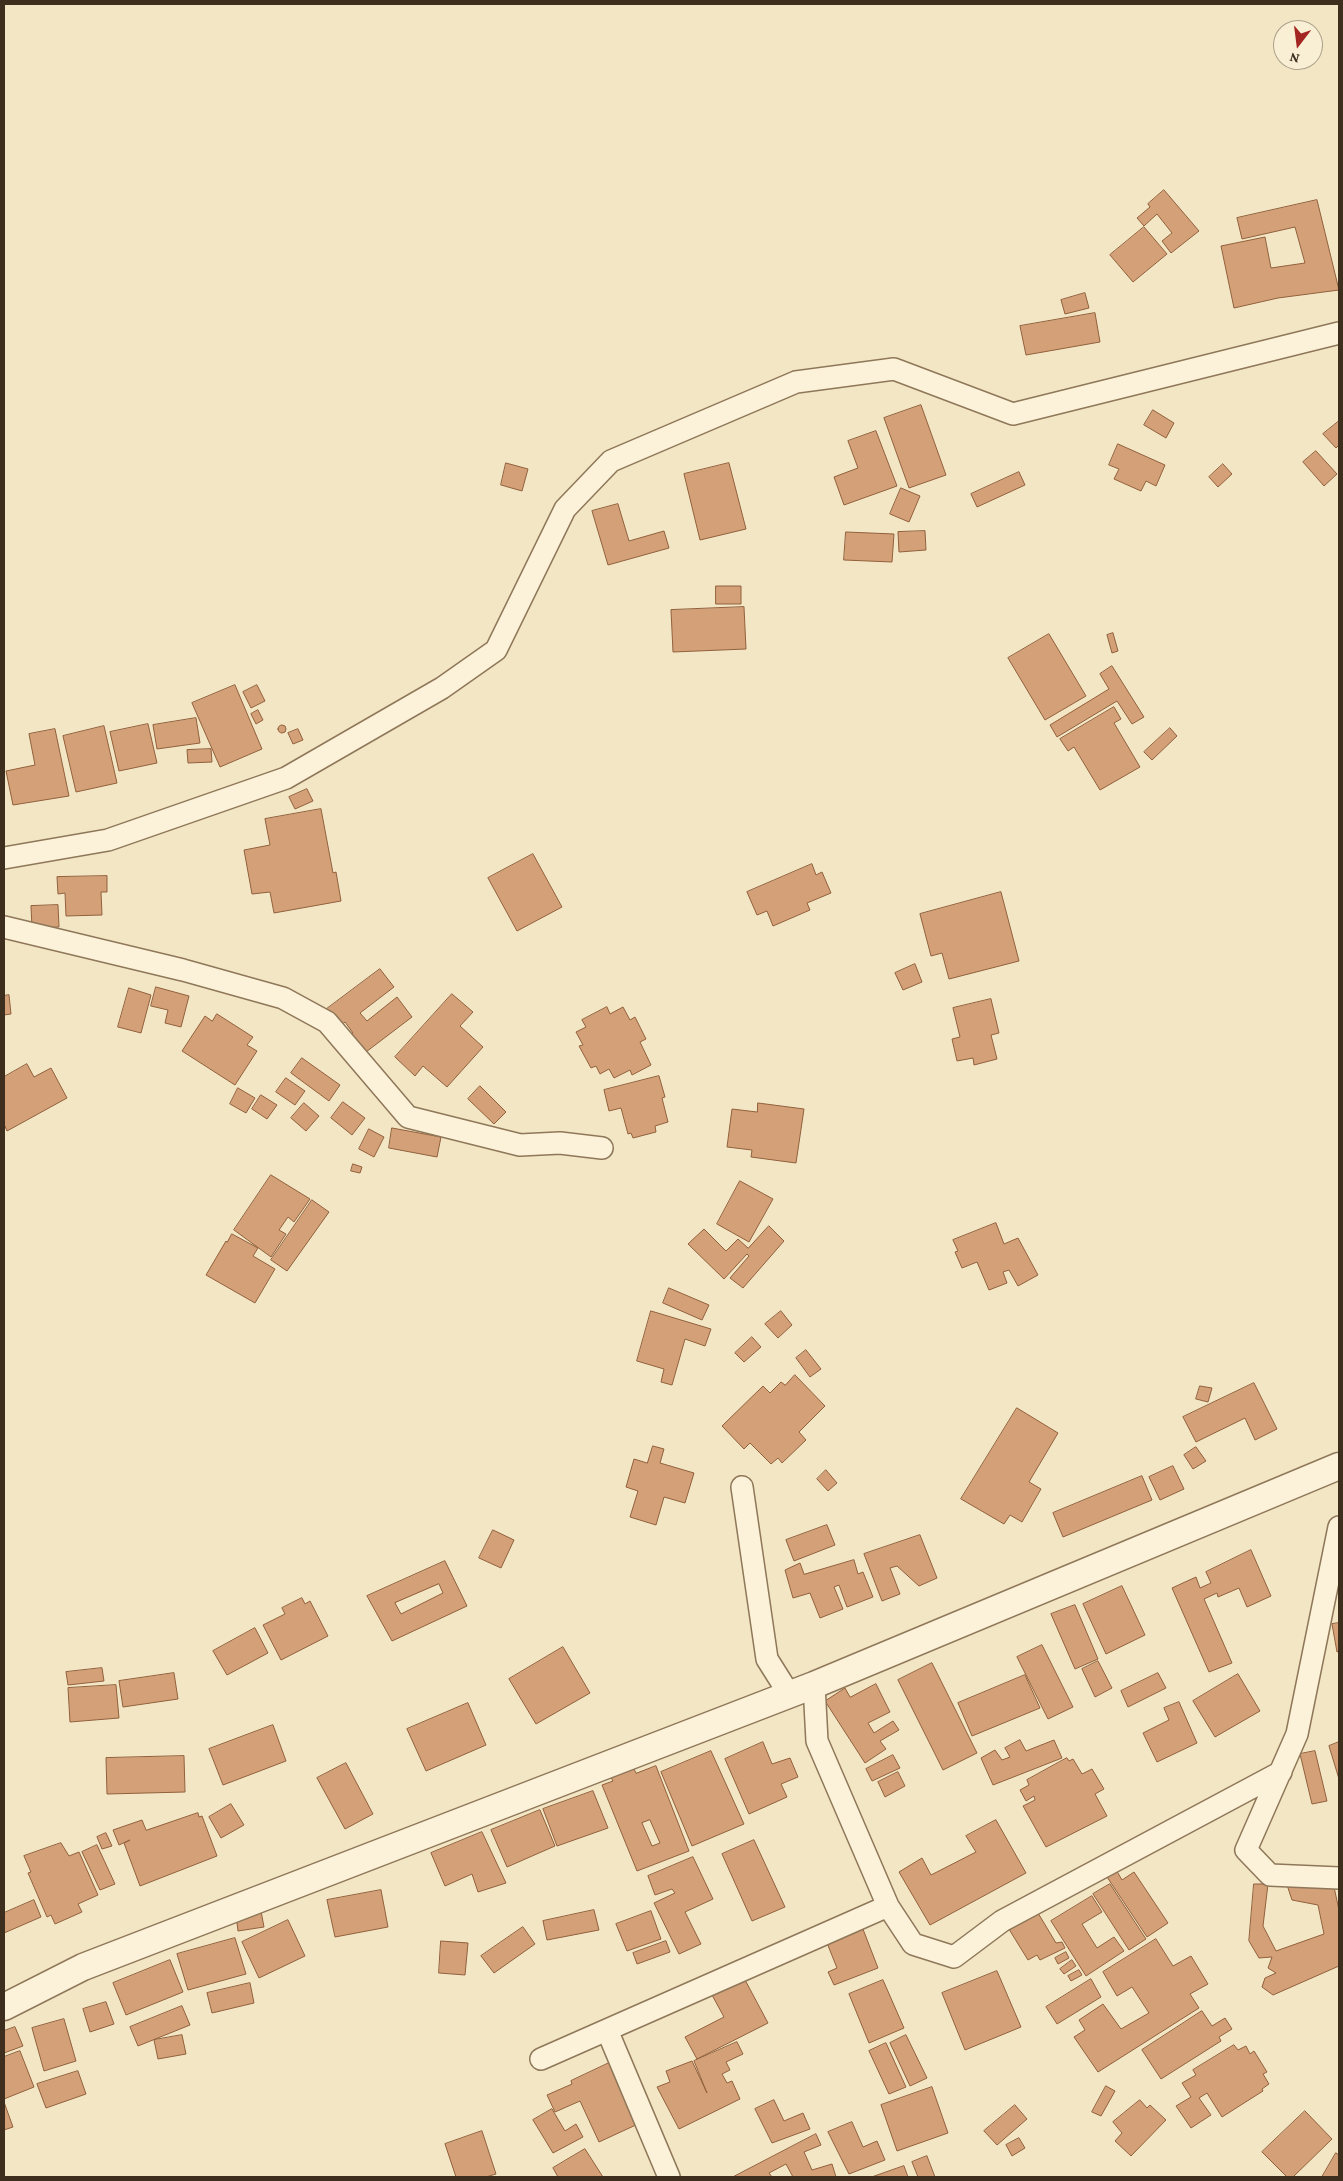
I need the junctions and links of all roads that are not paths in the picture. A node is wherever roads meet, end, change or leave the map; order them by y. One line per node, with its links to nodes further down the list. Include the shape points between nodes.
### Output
1 (1339, 333): 2 (street, via 1013,414 894,369 796,382 612,461 565,509 496,650 442,688 286,778 108,840)
2 (4, 858)
3 (4, 927): 4 (street, via 283,998 327,1022 408,1117 520,1144 560,1143)
4 (602, 1148)
5 (1339, 1466): 8 (street)
6 (742, 1487): 9 (street, via 766,1659)
7 (1339, 1527): 10 (street, via 1297,1734)
8 (814, 1685): 9 (street); 12 (street, via 817,1740)
9 (790, 1694): 13 (street, via 83,1967)
10 (1281, 1772): 11 (street, via 1246,1850 1270,1875); 12 (street, via 1002,1921 954,1957 913,1944)
11 (1339, 1878)
12 (888, 1906): 14 (street)
13 (4, 2007)
14 (607, 2030): 15 (street); 16 (street)
15 (541, 2059)
16 (669, 2177)

